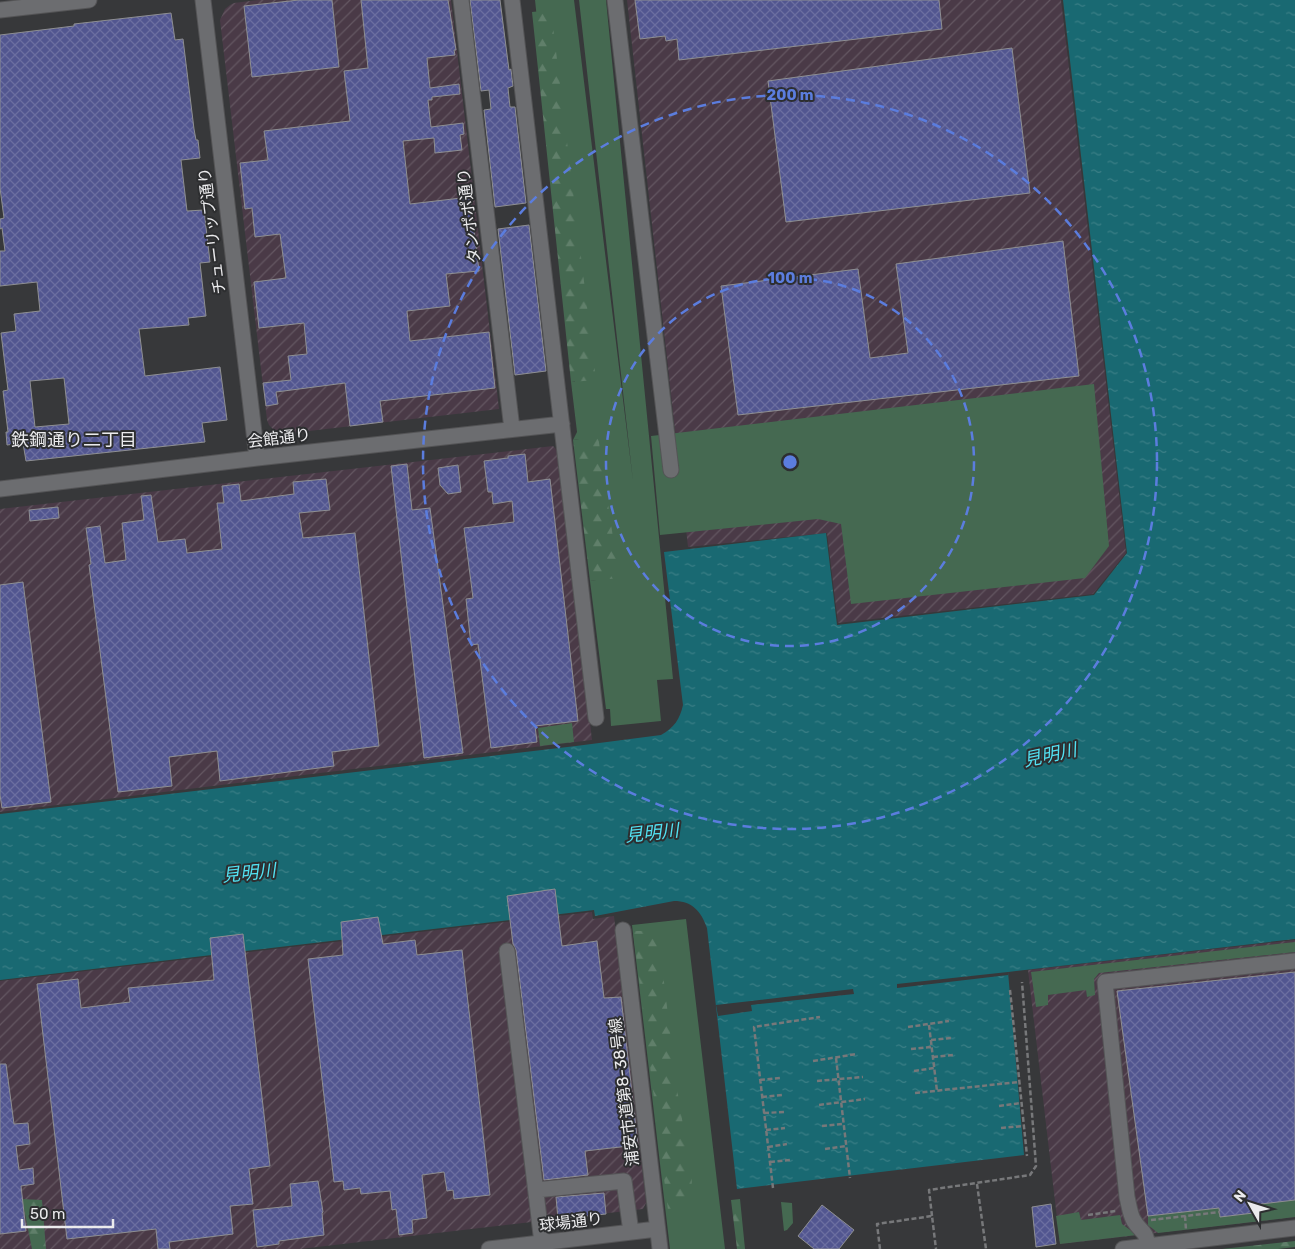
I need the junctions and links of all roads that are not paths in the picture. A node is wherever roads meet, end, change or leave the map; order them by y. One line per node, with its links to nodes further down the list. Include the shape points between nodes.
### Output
1 (89, 0): 6 (street)
2 (203, 0): 9 (street, チューリップ通り)
3 (461, 0): 8 (street, タンポポ通り)
4 (512, 0): 7 (street)
5 (615, 0): 10 (street)
6 (0, 10)
7 (562, 424): 8 (street, 会館通り); 12 (street)
8 (512, 429): 9 (street, 会館通り)
9 (257, 458): 11 (street, 会館通り)
10 (671, 470)
11 (0, 490)
12 (596, 718)
13 (623, 930): 18 (street, 浦安市道第8-38号線)
14 (507, 952): 16 (street)
15 (1295, 961): 21 (street, via 1106,982 1125,1178 1130,1209 1135,1223 1146,1234)
16 (536, 1190): 19 (street, via 624,1181); 20 (street)
17 (1295, 1228): 21 (street)
18 (657, 1229): 19 (street, 球場通り); 23 (street, 浦安市道第8-38号線)
19 (631, 1232): 20 (street, 球場通り)
20 (542, 1243): 22 (street, 球場通り)
21 (1148, 1246): 24 (street)
22 (489, 1249)
23 (660, 1249)
24 (1123, 1249)

